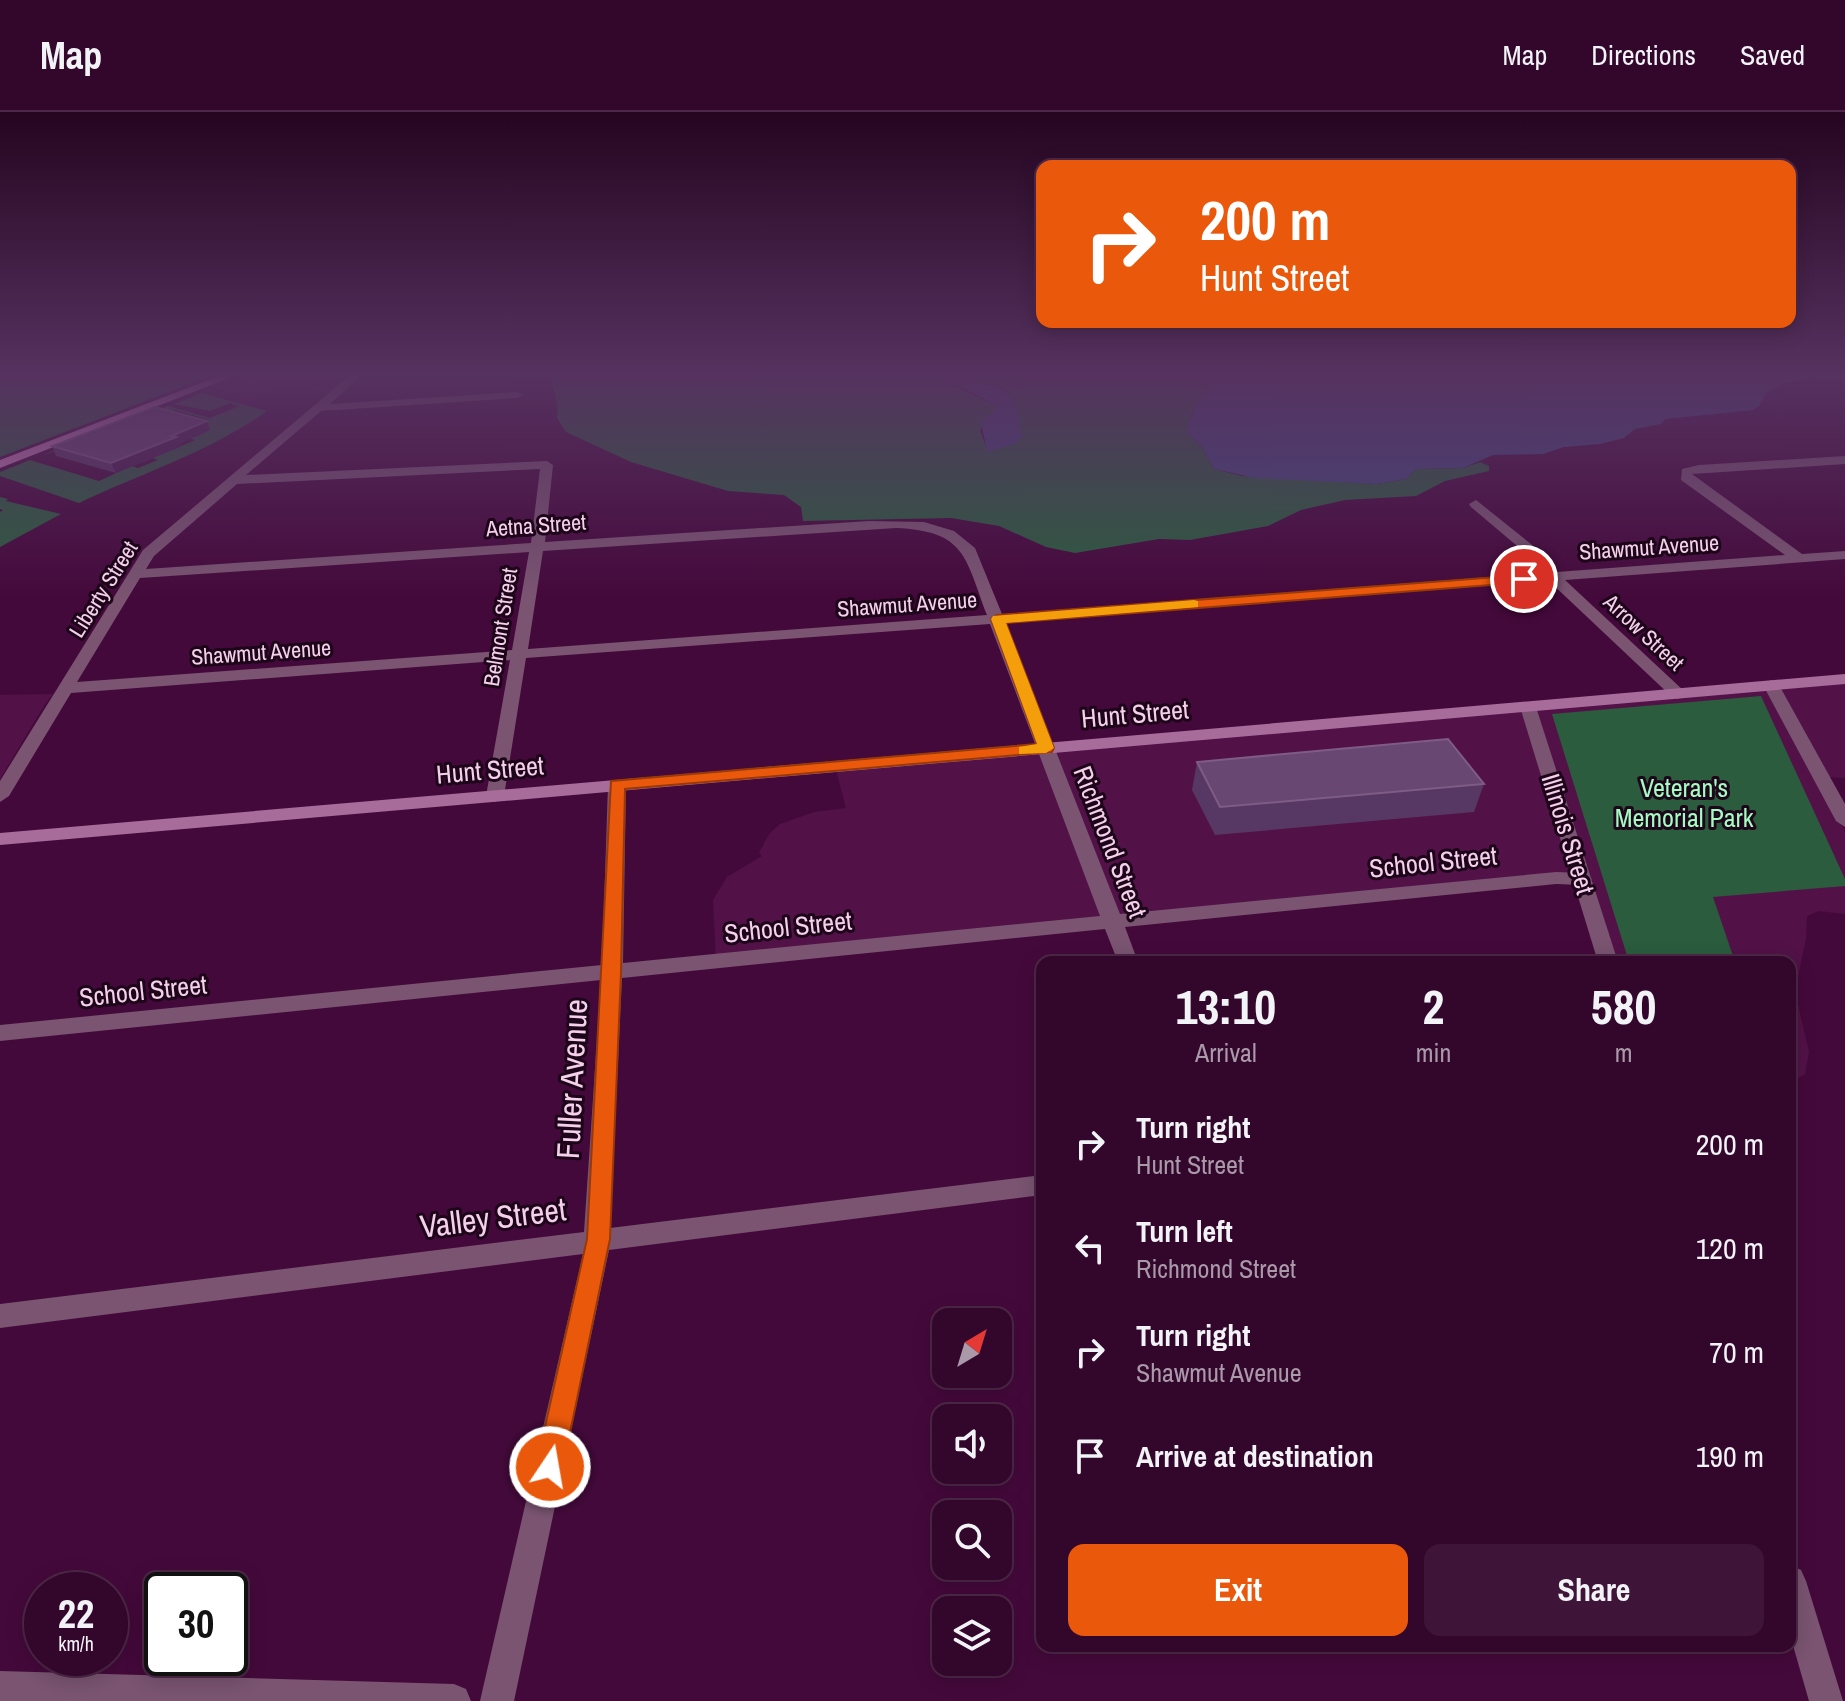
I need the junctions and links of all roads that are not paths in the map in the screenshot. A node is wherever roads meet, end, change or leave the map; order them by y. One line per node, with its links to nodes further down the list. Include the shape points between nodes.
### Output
1 (36, 450): 4 (main road)
2 (267, 450): 5 (street, Liberty Street)
3 (1845, 460): 10 (street, via 1686,472)
4 (0, 464)
5 (232, 480): 8 (street, Belmont Street, via 547,465); 11 (street, Liberty Street, via 148,553)
6 (1476, 504): 12 (street, Arrow Street, via 1541,559)
7 (941, 531): 8 (street, Aetna Street, via 900,524); 13 (street, Richmond Street, via 970,551)
8 (536, 547): 11 (street, Aetna Street); 14 (street, Belmont Street)
9 (1845, 555): 10 (street, Shawmut Avenue)
10 (1798, 558): 12 (street, Shawmut Avenue)
11 (133, 574): 17 (street, Liberty Street)
12 (1553, 577): 13 (street, Shawmut Avenue); 18 (street, Arrow Street)
13 (997, 619): 14 (street, Shawmut Avenue); 20 (street, Richmond Street)
14 (519, 656): 17 (street, Shawmut Avenue); 23 (street, Belmont Street)
15 (1845, 679): 16 (main road, Hunt Street)
16 (1771, 685): 18 (main road, Hunt Street); 24 (street)
17 (68, 688): 22 (street, Liberty Street)
18 (1678, 694): 19 (main road, Hunt Street)
19 (1528, 707): 20 (main road, Hunt Street); 26 (street, Illinois Street)
20 (1046, 748): 21 (main road, Hunt Street); 27 (street, Richmond Street)
21 (617, 785): 23 (main road, Hunt Street); 30 (street, Fuller Avenue)
22 (0, 796)
23 (495, 796): 25 (main road, Hunt Street)
24 (1845, 821)
25 (0, 839)
26 (1582, 879): 27 (street, School Street); 29 (street, Illinois Street)
27 (1113, 923): 28 (street, Richmond Street); 30 (street, School Street)
28 (1126, 956)
29 (1606, 956)
30 (612, 973): 31 (street, School Street); 33 (street, Fuller Avenue)
31 (0, 1033)
32 (1036, 1186): 33 (street, Valley Street)
33 (598, 1239): 34 (street, Valley Street); 38 (street, Fuller Avenue)
34 (0, 1316)
35 (1796, 1601): 39 (street)
36 (0, 1688): 37 (street)
37 (454, 1701)
38 (497, 1701)
39 (1826, 1701)

